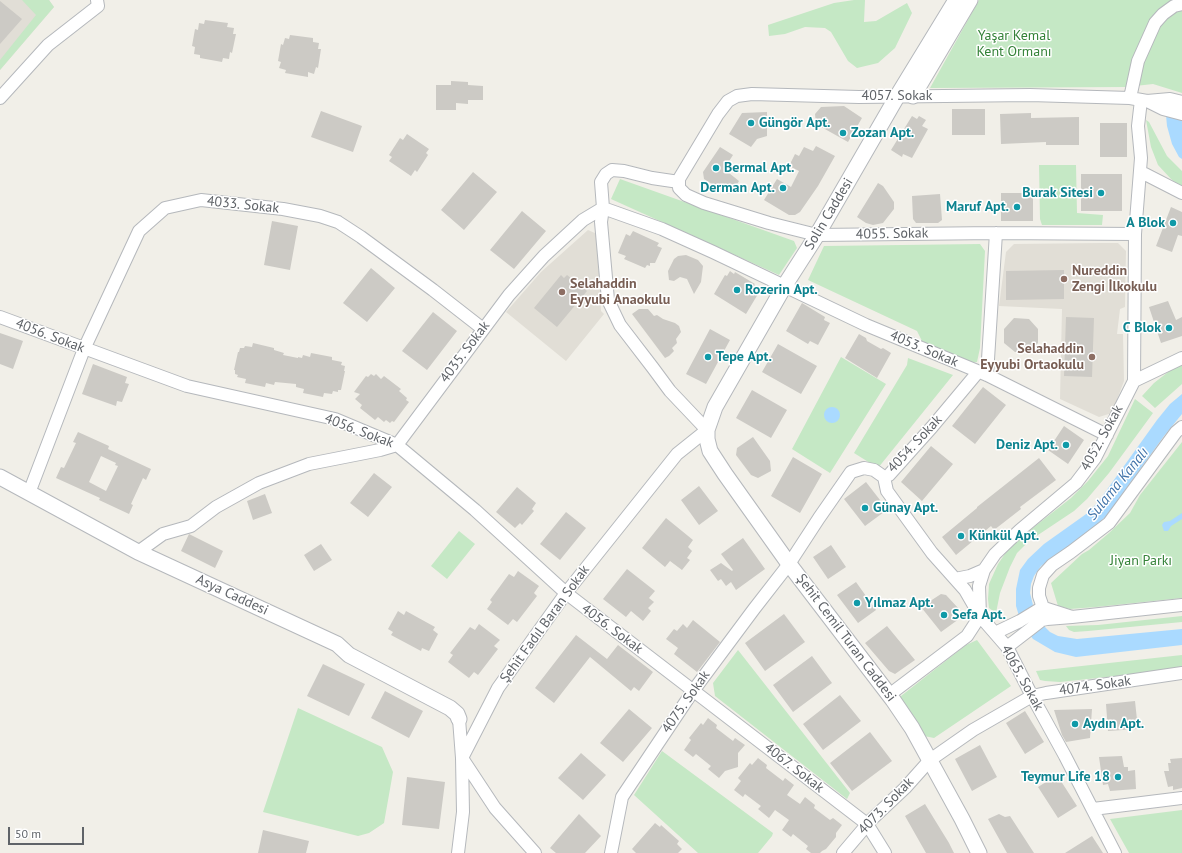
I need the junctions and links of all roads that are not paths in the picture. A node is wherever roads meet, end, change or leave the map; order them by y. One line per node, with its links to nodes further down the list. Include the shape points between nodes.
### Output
1 (956, 0): 5 (street, Solin Caddesi)
2 (970, 0): 6 (street)
3 (97, 3): 7 (street, via 48,45)
4 (1182, 4): 8 (street, 4052. Sokak, via 1174,6 1155,23 1138,60)
5 (898, 95): 6 (street, 4057. Sokak); 12 (street, 4057. Sokak, via 737,96 728,101 718,114 684,168); 17 (street, Solin Caddesi)
6 (913, 96): 8 (street, 4057. Sokak, via 1030,95)
7 (0, 98)
8 (1139, 100): 9 (street, 4057. Sokak); 11 (street, 4052. Sokak)
9 (1172, 103): 10 (street)
10 (1182, 114)
11 (1141, 172): 13 (street); 16 (street, 4052. Sokak)
12 (679, 182): 14 (street, via 612,170 601,182); 17 (street, 4055. Sokak, via 679,188 686,195 704,203 769,224)
13 (1182, 193)
14 (603, 208): 18 (street, via 662,229); 20 (street, 4035. Sokak, via 583,220 544,256); 26 (street, via 601,222 608,300 620,325 670,391)
15 (996, 233): 16 (street, 4055. Sokak); 17 (street, 4055. Sokak); 23 (street)
16 (1135, 234): 24 (street, 4052. Sokak)
17 (817, 235): 18 (street, Solin Caddesi)
18 (785, 285): 23 (street, 4053. Sokak, via 866,325); 26 (street, Solin Caddesi, via 715,407)
19 (0, 317): 21 (street, 4056. Sokak)
20 (483, 329): 21 (street, 4033. Sokak, via 415,276 338,222 283,209 202,200 165,208 139,231); 28 (street, 4035. Sokak)
21 (84, 349): 28 (street, 4056. Sokak, via 188,386 335,419); 31 (street, 4033. Sokak)
22 (1182, 358): 24 (street)
23 (982, 374): 27 (street, 4053. Sokak); 30 (street, 4054. Sokak, via 889,475)
24 (1134, 381): 27 (street, 4052. Sokak)
25 (1182, 427): 38 (street, via 1109,523 1052,565 1043,575 1039,588)
26 (707, 430): 33 (street, Şehit Cemil Turan Caddesi, via 706,439 710,451); 36 (street, Şehit Fadıl Baran Sokak, via 677,454)
27 (1107, 435): 34 (street, 4052. Sokak, via 1095,458 1076,483 1020,530 995,554)
28 (397, 445): 32 (street, via 309,464 259,483 216,507 192,526 164,534); 36 (street, 4056. Sokak, via 475,510)
29 (0, 477): 31 (street, Asya Caddesi)
30 (884, 477): 33 (street, 4054. Sokak, via 874,470 864,468 851,472); 35 (street, 4065. Sokak, via 887,491 932,553)
31 (29, 493): 32 (street, Asya Caddesi)
32 (138, 552): 46 (street, Asya Caddesi, via 337,644 349,655 450,708)
33 (789, 564): 43 (street, 4075. Sokak); 44 (street, Şehit Cemil Turan Caddesi)
34 (984, 570): 35 (street); 39 (street, 4052. Sokak, via 980,586)
35 (955, 579): 39 (street, 4065. Sokak)
36 (566, 593): 43 (street, 4056. Sokak); 47 (street, Şehit Fadıl Baran Sokak, via 498,688)
37 (1182, 606): 38 (street, via 1072,617)
38 (1041, 615): 40 (street, via 1020,621); 41 (street, via 1027,632)
39 (980, 616): 40 (street, 4065. Sokak); 44 (street, via 967,636)
40 (995, 633): 41 (street, 4065. Sokak)
41 (1007, 647): 45 (street, 4065. Sokak)
42 (1182, 673): 45 (street, 4074. Sokak)
43 (693, 691): 51 (street, 4067. Sokak); 54 (street, 4075. Sokak, via 622,797)
44 (889, 695): 48 (street, Şehit Cemil Turan Caddesi)
45 (1032, 696): 48 (street, 4074. Sokak, via 973,730); 50 (street, 4065. Sokak)
46 (459, 719): 47 (street)
47 (462, 758): 52 (street, Şehit Fadıl Baran Sokak, via 463,812); 53 (street, via 496,808)
48 (930, 760): 51 (street, 4073. Sokak); 57 (street, Şehit Cemil Turan Caddesi)
49 (1182, 798): 50 (street)
50 (1093, 809): 58 (street, 4065. Sokak)
51 (867, 824): 55 (street, 4073. Sokak); 56 (street, 4067. Sokak)
52 (458, 853)
53 (535, 853)
54 (611, 853)
55 (843, 853)
56 (885, 853)
57 (979, 853)
58 (1115, 853)

